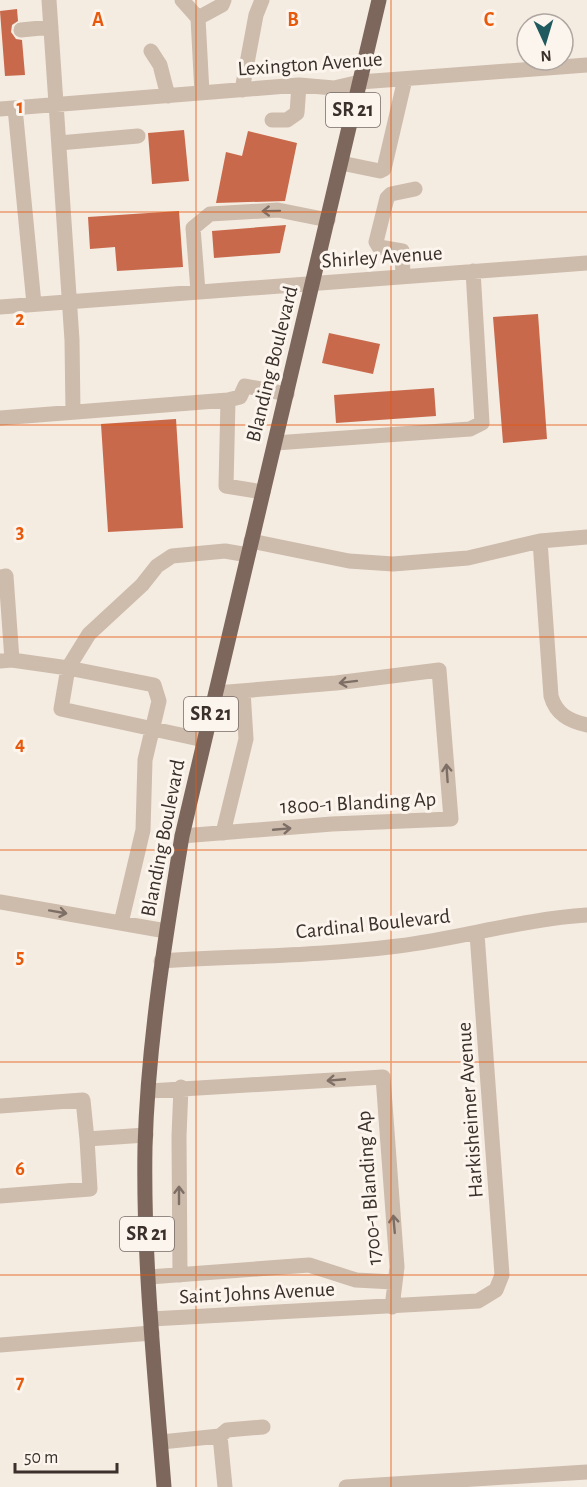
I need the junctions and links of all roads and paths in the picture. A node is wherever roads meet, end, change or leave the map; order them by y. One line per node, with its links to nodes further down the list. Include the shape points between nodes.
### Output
1 (49, 0): 7 (street)
2 (182, 0): 6 (street)
3 (224, 0): 6 (street)
4 (262, 0): 14 (street)
5 (379, 0): 12 (main road, Blanding Boulevard / SR 21)
6 (198, 18): 15 (street)
7 (51, 27): 8 (street); 17 (street)
8 (21, 30)
9 (151, 51): 16 (street, via 160,65)
10 (587, 65): 11 (street, Lexington Avenue)
11 (405, 80): 12 (street, Lexington Avenue); 22 (street, via 384,169)
12 (360, 82): 13 (street, Lexington Avenue, via 334,88); 22 (main road, Blanding Boulevard / SR 21)
13 (299, 85): 14 (street, Lexington Avenue); 19 (street, via 297,113 287,120)
14 (242, 90): 15 (street, Lexington Avenue)
15 (202, 93): 16 (street, Lexington Avenue)
16 (168, 96): 17 (street, Lexington Avenue)
17 (57, 105): 18 (street, Lexington Avenue); 21 (street)
18 (7, 109): 31 (street)
19 (272, 120)
20 (138, 136): 21 (street)
21 (59, 143): 30 (street)
22 (341, 163): 24 (main road, Blanding Boulevard / SR 21)
23 (415, 189): 27 (street, via 387,198 376,242 379,247 402,251)
24 (328, 220): 28 (main road, Blanding Boulevard / SR 21); 29 (street, one-way to 29, via 278,210 210,214 193,228)
25 (587, 263): 26 (street, Shirley Avenue)
26 (473, 271): 27 (street, Shirley Avenue); 37 (street, via 482,423 470,429)
27 (403, 276): 28 (street, Shirley Avenue)
28 (314, 282): 29 (street, Shirley Avenue); 33 (main road, Blanding Boulevard / SR 21)
29 (198, 291): 30 (street, Shirley Avenue)
30 (69, 301): 31 (street, Shirley Avenue); 35 (street)
31 (34, 304): 32 (street, Shirley Avenue)
32 (0, 307)
33 (286, 394): 34 (street, via 245,386 240,397); 37 (main road, Blanding Boulevard / SR 21)
34 (228, 400): 35 (street); 38 (street, via 226,486)
35 (74, 412): 36 (street)
36 (0, 418)
37 (275, 443): 38 (main road, Blanding Boulevard / SR 21)
38 (263, 492): 41 (main road, Blanding Boulevard / SR 21)
39 (587, 537): 40 (street)
40 (540, 541): 41 (street, via 468,558 393,564); 47 (street, via 551,696 562,716)
41 (250, 548): 44 (street, via 172,556 89,634); 46 (main road, Blanding Boulevard / SR 21)
42 (0, 577): 43 (street, via 6,576)
43 (6, 660): 44 (street)
44 (68, 668): 48 (street, via 154,685 159,701); 48 (street, via 61,709)
45 (243, 691): 46 (street, 1800-1 Blanding Ap); 50 (street, via 246,739); 50 (street, 1800-1 Blanding Ap, one-way to 45, via 451,819 439,670)
46 (216, 693): 49 (main road, Blanding Boulevard / SR 21)
47 (587, 725)
48 (154, 730): 49 (street); 54 (street, via 145,760 143,830)
49 (204, 740): 51 (main road, Blanding Boulevard / SR 21)
50 (223, 834): 51 (street, 1800-1 Blanding Ap)
51 (182, 836): 55 (main road, Blanding Boulevard / SR 21)
52 (0, 902): 54 (street, one-way to 54)
53 (587, 915): 56 (street, Cardinal Boulevard, via 525,921)
54 (121, 923): 55 (street)
55 (166, 931): 57 (main road, Blanding Boulevard / SR 21)
56 (477, 934): 57 (street, Cardinal Boulevard, via 396,946); 67 (street, Harkisheimer Avenue, via 496,1162)
57 (161, 961): 59 (main road, Blanding Boulevard / SR 21)
58 (181, 1088): 59 (street, 1700-1 Blanding Ap); 64 (street, one-way to 58); 66 (street, 1700-1 Blanding Ap, one-way to 58, via 397,1266 383,1077)
59 (149, 1091): 61 (main road, Blanding Boulevard / SR 21)
60 (0, 1106): 62 (street, via 83,1100)
61 (146, 1135): 62 (street); 65 (main road, Blanding Boulevard / SR 21)
62 (87, 1139): 63 (street, via 90,1189)
63 (0, 1196)
64 (180, 1275): 65 (street, 1700-1 Blanding Ap); 66 (street, 1700-1 Blanding Ap, via 309,1264 356,1280)
65 (149, 1277): 69 (main road, Blanding Boulevard / SR 21)
66 (393, 1282): 68 (street)
67 (501, 1282): 68 (street, Saint Johns Avenue, via 488,1297 478,1301)
68 (392, 1307): 69 (street, Saint Johns Avenue)
69 (152, 1326): 70 (street, Saint Johns Avenue); 73 (main road, Blanding Boulevard / SR 21)
70 (0, 1345)
71 (263, 1427): 72 (street, via 227,1430)
72 (220, 1436): 73 (street); 76 (street)
73 (161, 1442): 75 (main road, Blanding Boulevard / SR 21)
74 (587, 1472): 77 (street)
75 (164, 1487)
76 (225, 1487)
77 (346, 1487)

